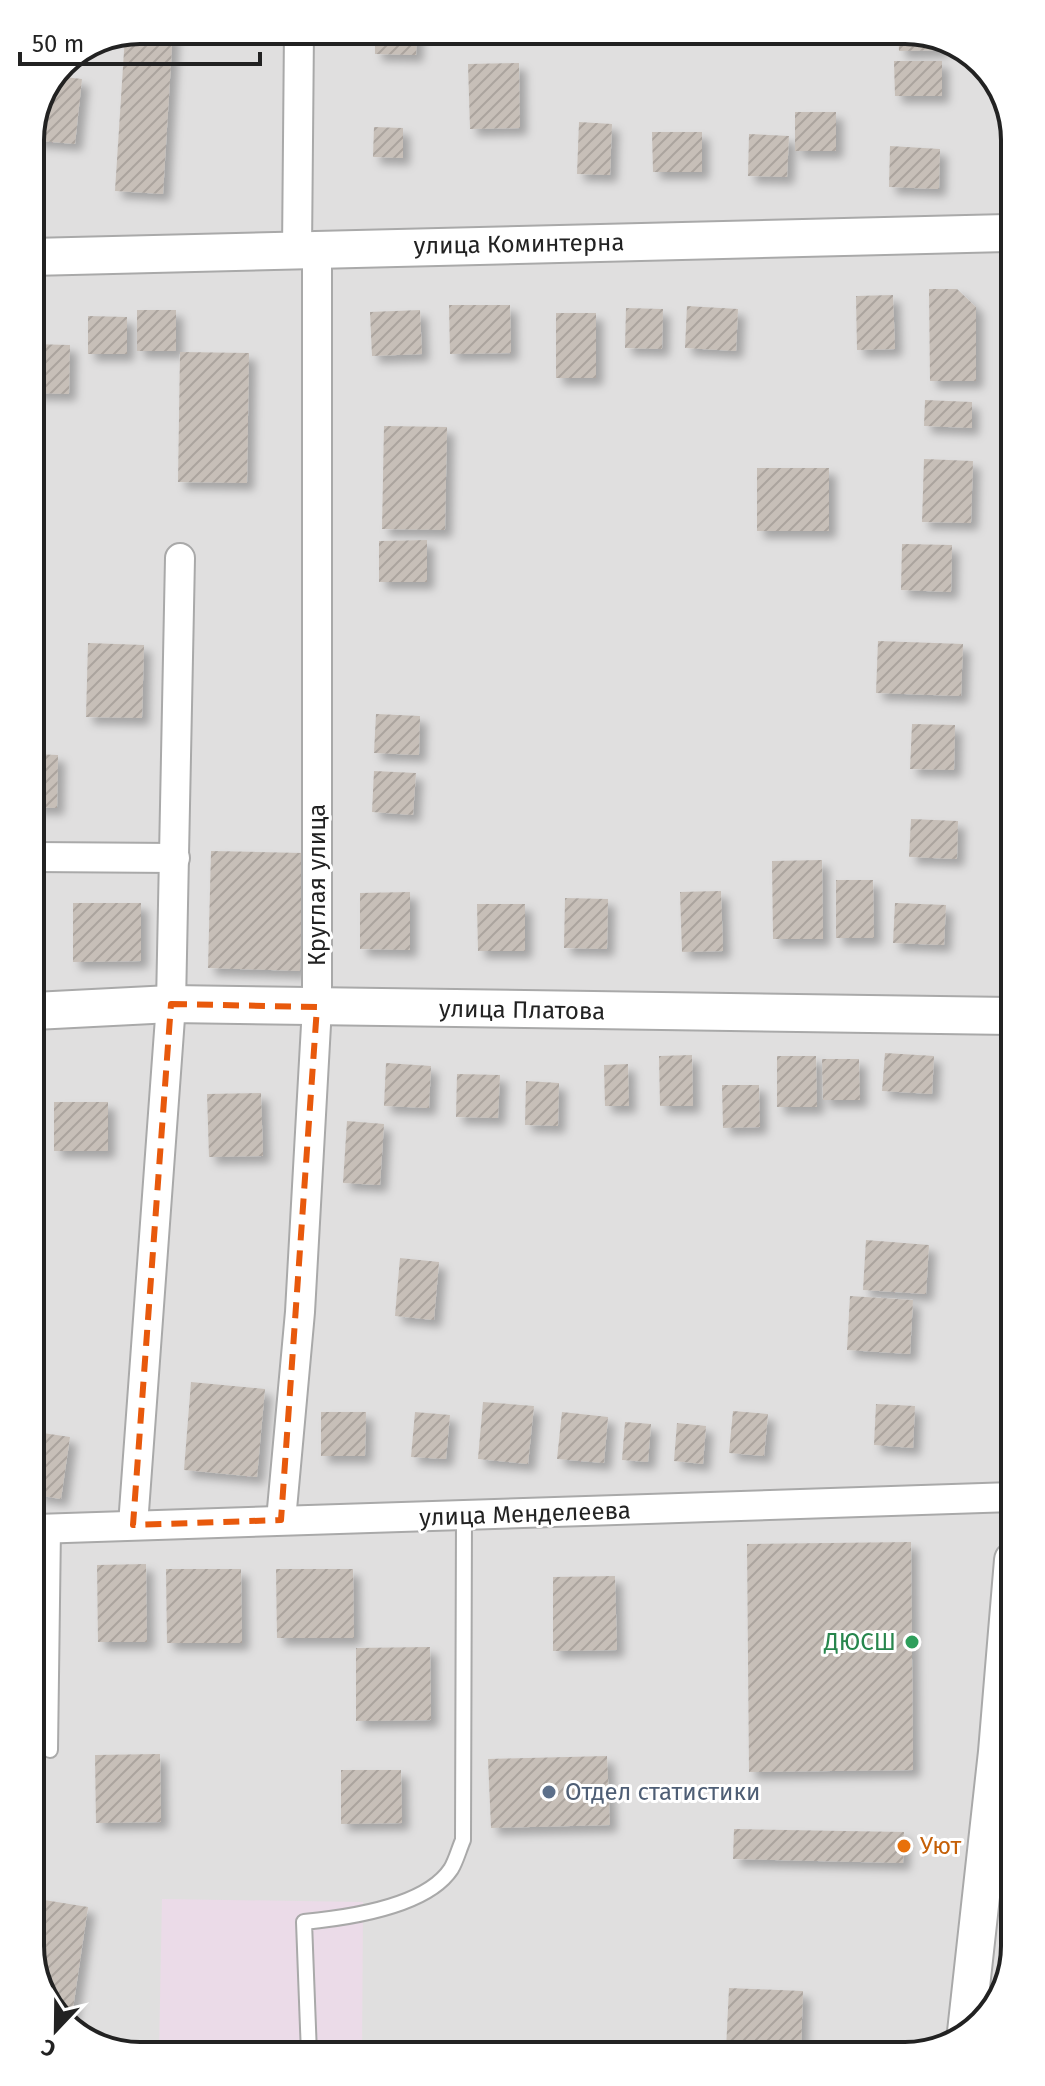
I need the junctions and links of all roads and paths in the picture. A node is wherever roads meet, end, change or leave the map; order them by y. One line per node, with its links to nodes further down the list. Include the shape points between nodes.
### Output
1 (300, 44): 3 (street, Круглая улица)
2 (1001, 233): 3 (street, улица Коминтерна)
3 (307, 250): 4 (street, улица Коминтерна); 9 (street, Круглая улица)
4 (44, 257)
5 (180, 558): 7 (street)
6 (44, 857): 7 (street)
7 (175, 858): 8 (street)
8 (171, 1004): 9 (street, улица Платова); 10 (street, улица Платова); 15 (street)
9 (317, 1007): 11 (street, улица Платова); 14 (street, Круглая улица, via 300,1312)
10 (44, 1010)
11 (1001, 1016)
12 (1001, 1497): 13 (street, улица Менделеева)
13 (464, 1516): 14 (street, улица Менделеева); 20 (lane, via 463,1840 450,1871 423,1892 380,1910 304,1922)
14 (281, 1520): 15 (street, улица Менделеева)
15 (133, 1525): 16 (street, улица Менделеева)
16 (45, 1528): 18 (lane)
17 (1001, 1704): 19 (street)
18 (50, 1750)
19 (967, 2019)
20 (309, 2042)

